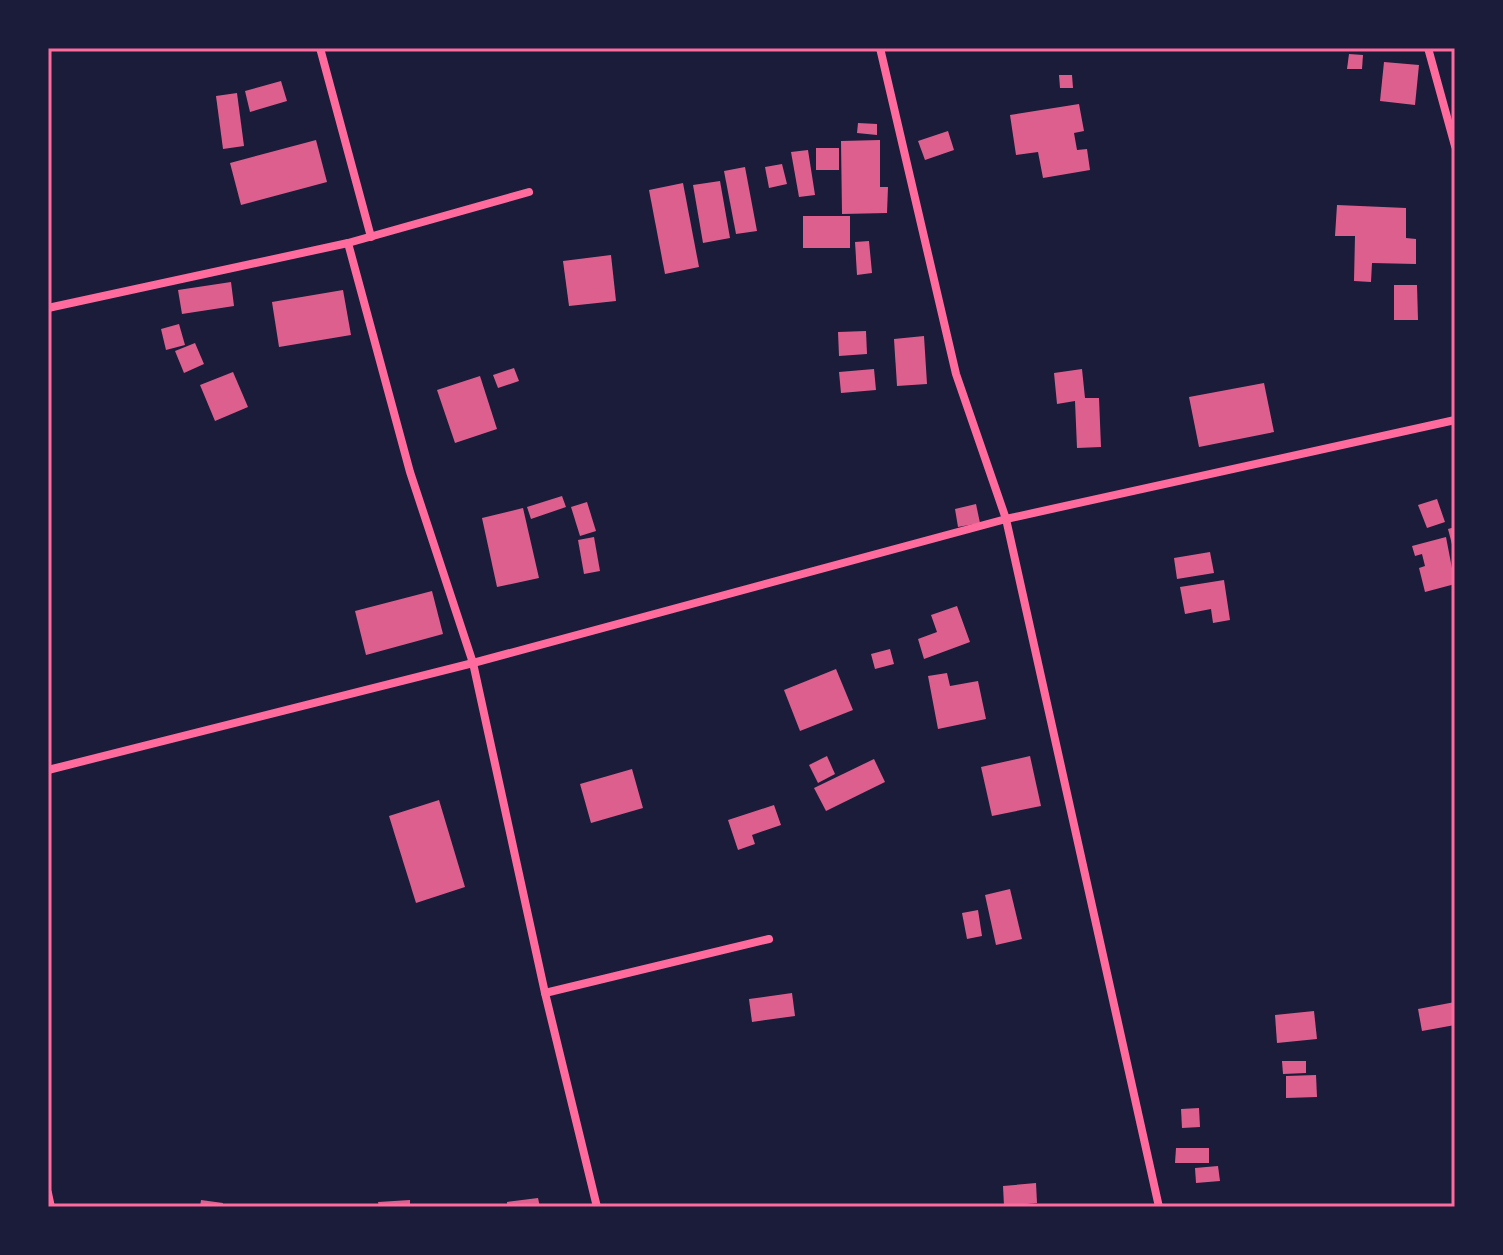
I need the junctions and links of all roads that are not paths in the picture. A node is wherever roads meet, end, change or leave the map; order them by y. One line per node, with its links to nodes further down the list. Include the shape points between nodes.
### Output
1 (320, 48): 6 (street)
2 (880, 48): 10 (street, via 956,374)
3 (1428, 48): 4 (street)
4 (1455, 146)
5 (529, 192): 6 (street)
6 (371, 237): 7 (street)
7 (348, 243): 8 (street); 11 (street, via 410,472)
8 (48, 308)
9 (1455, 420): 10 (street)
10 (1006, 519): 11 (street); 18 (street)
11 (473, 663): 12 (street); 14 (street)
12 (48, 770)
13 (769, 939): 14 (street)
14 (545, 993): 17 (street)
15 (48, 1193): 16 (street)
16 (51, 1207)
17 (597, 1207)
18 (1159, 1207)

